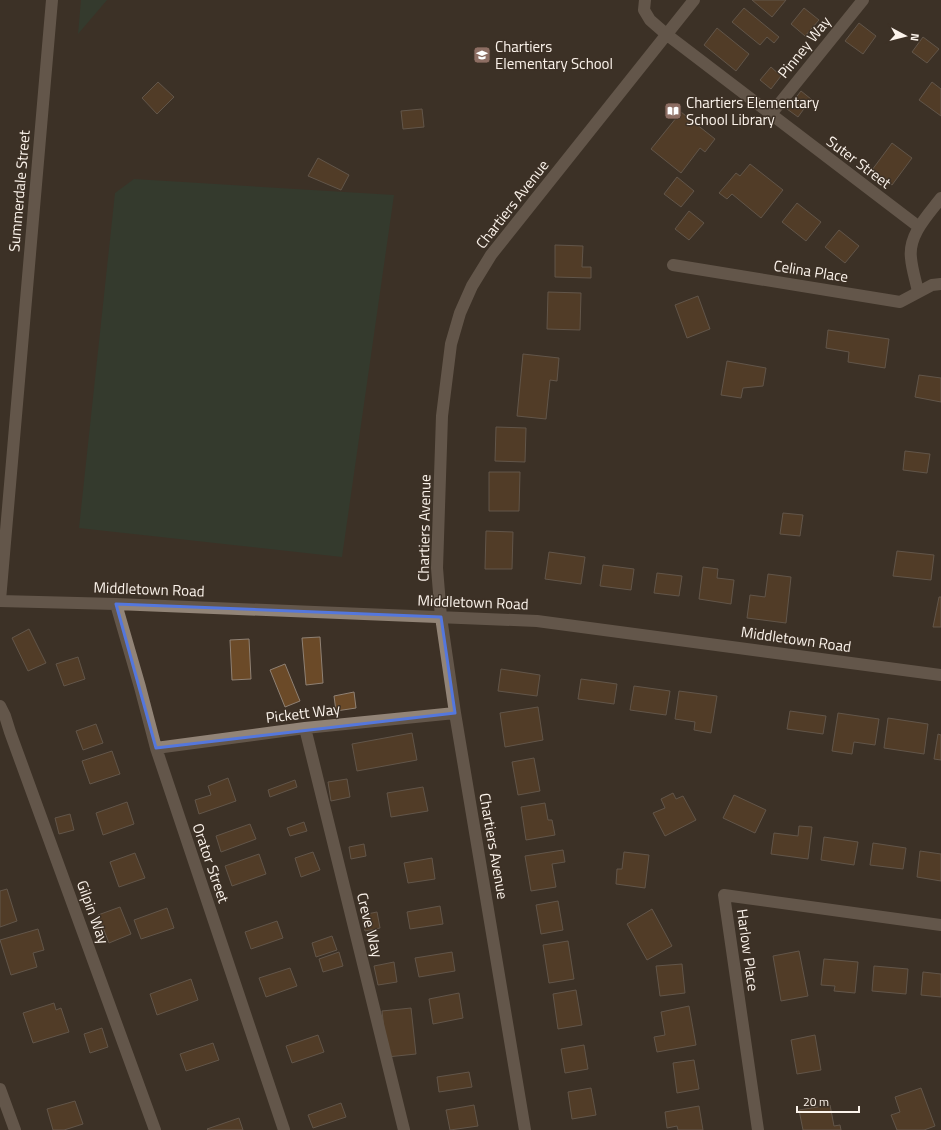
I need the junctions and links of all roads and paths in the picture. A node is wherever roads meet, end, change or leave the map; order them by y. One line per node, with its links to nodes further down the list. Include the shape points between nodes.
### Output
1 (52, 0): 12 (street, Summerdale Street)
2 (644, 0): 5 (street, Suter Street, via 644,10 650,20)
3 (694, 0): 5 (street, Chartiers Avenue)
4 (863, 0): 6 (street, Pinney Way)
5 (666, 34): 6 (street, Suter Street); 14 (street, Chartiers Avenue, via 491,255 472,286 460,313 451,344 442,416 437,568)
6 (771, 114): 8 (street, Suter Street)
7 (941, 198): 8 (street)
8 (919, 227): 11 (street, via 911,245 910,257)
9 (672, 265): 11 (street, Celina Place, via 900,302)
10 (941, 284): 11 (street, Celina Place, via 932,285)
11 (918, 292)
12 (0, 601): 13 (street, Middletown Road)
13 (116, 604): 14 (street, Middletown Road); 19 (street, Orator Street)
14 (441, 617): 15 (street, Middletown Road, via 537,621); 17 (street, Chartiers Avenue)
15 (941, 675)
16 (0, 706): 23 (street, Gilpin Way)
17 (455, 713): 18 (street, Pickett Way); 26 (street, Chartiers Avenue)
18 (305, 728): 19 (street, Pickett Way); 25 (street, Creve Way)
19 (156, 748): 24 (street, Orator Street)
20 (941, 925): 27 (street, Harlow Place, via 724,895)
21 (0, 1088): 22 (street)
22 (15, 1130)
23 (156, 1130)
24 (284, 1130)
25 (404, 1130)
26 (525, 1130)
27 (758, 1130)

